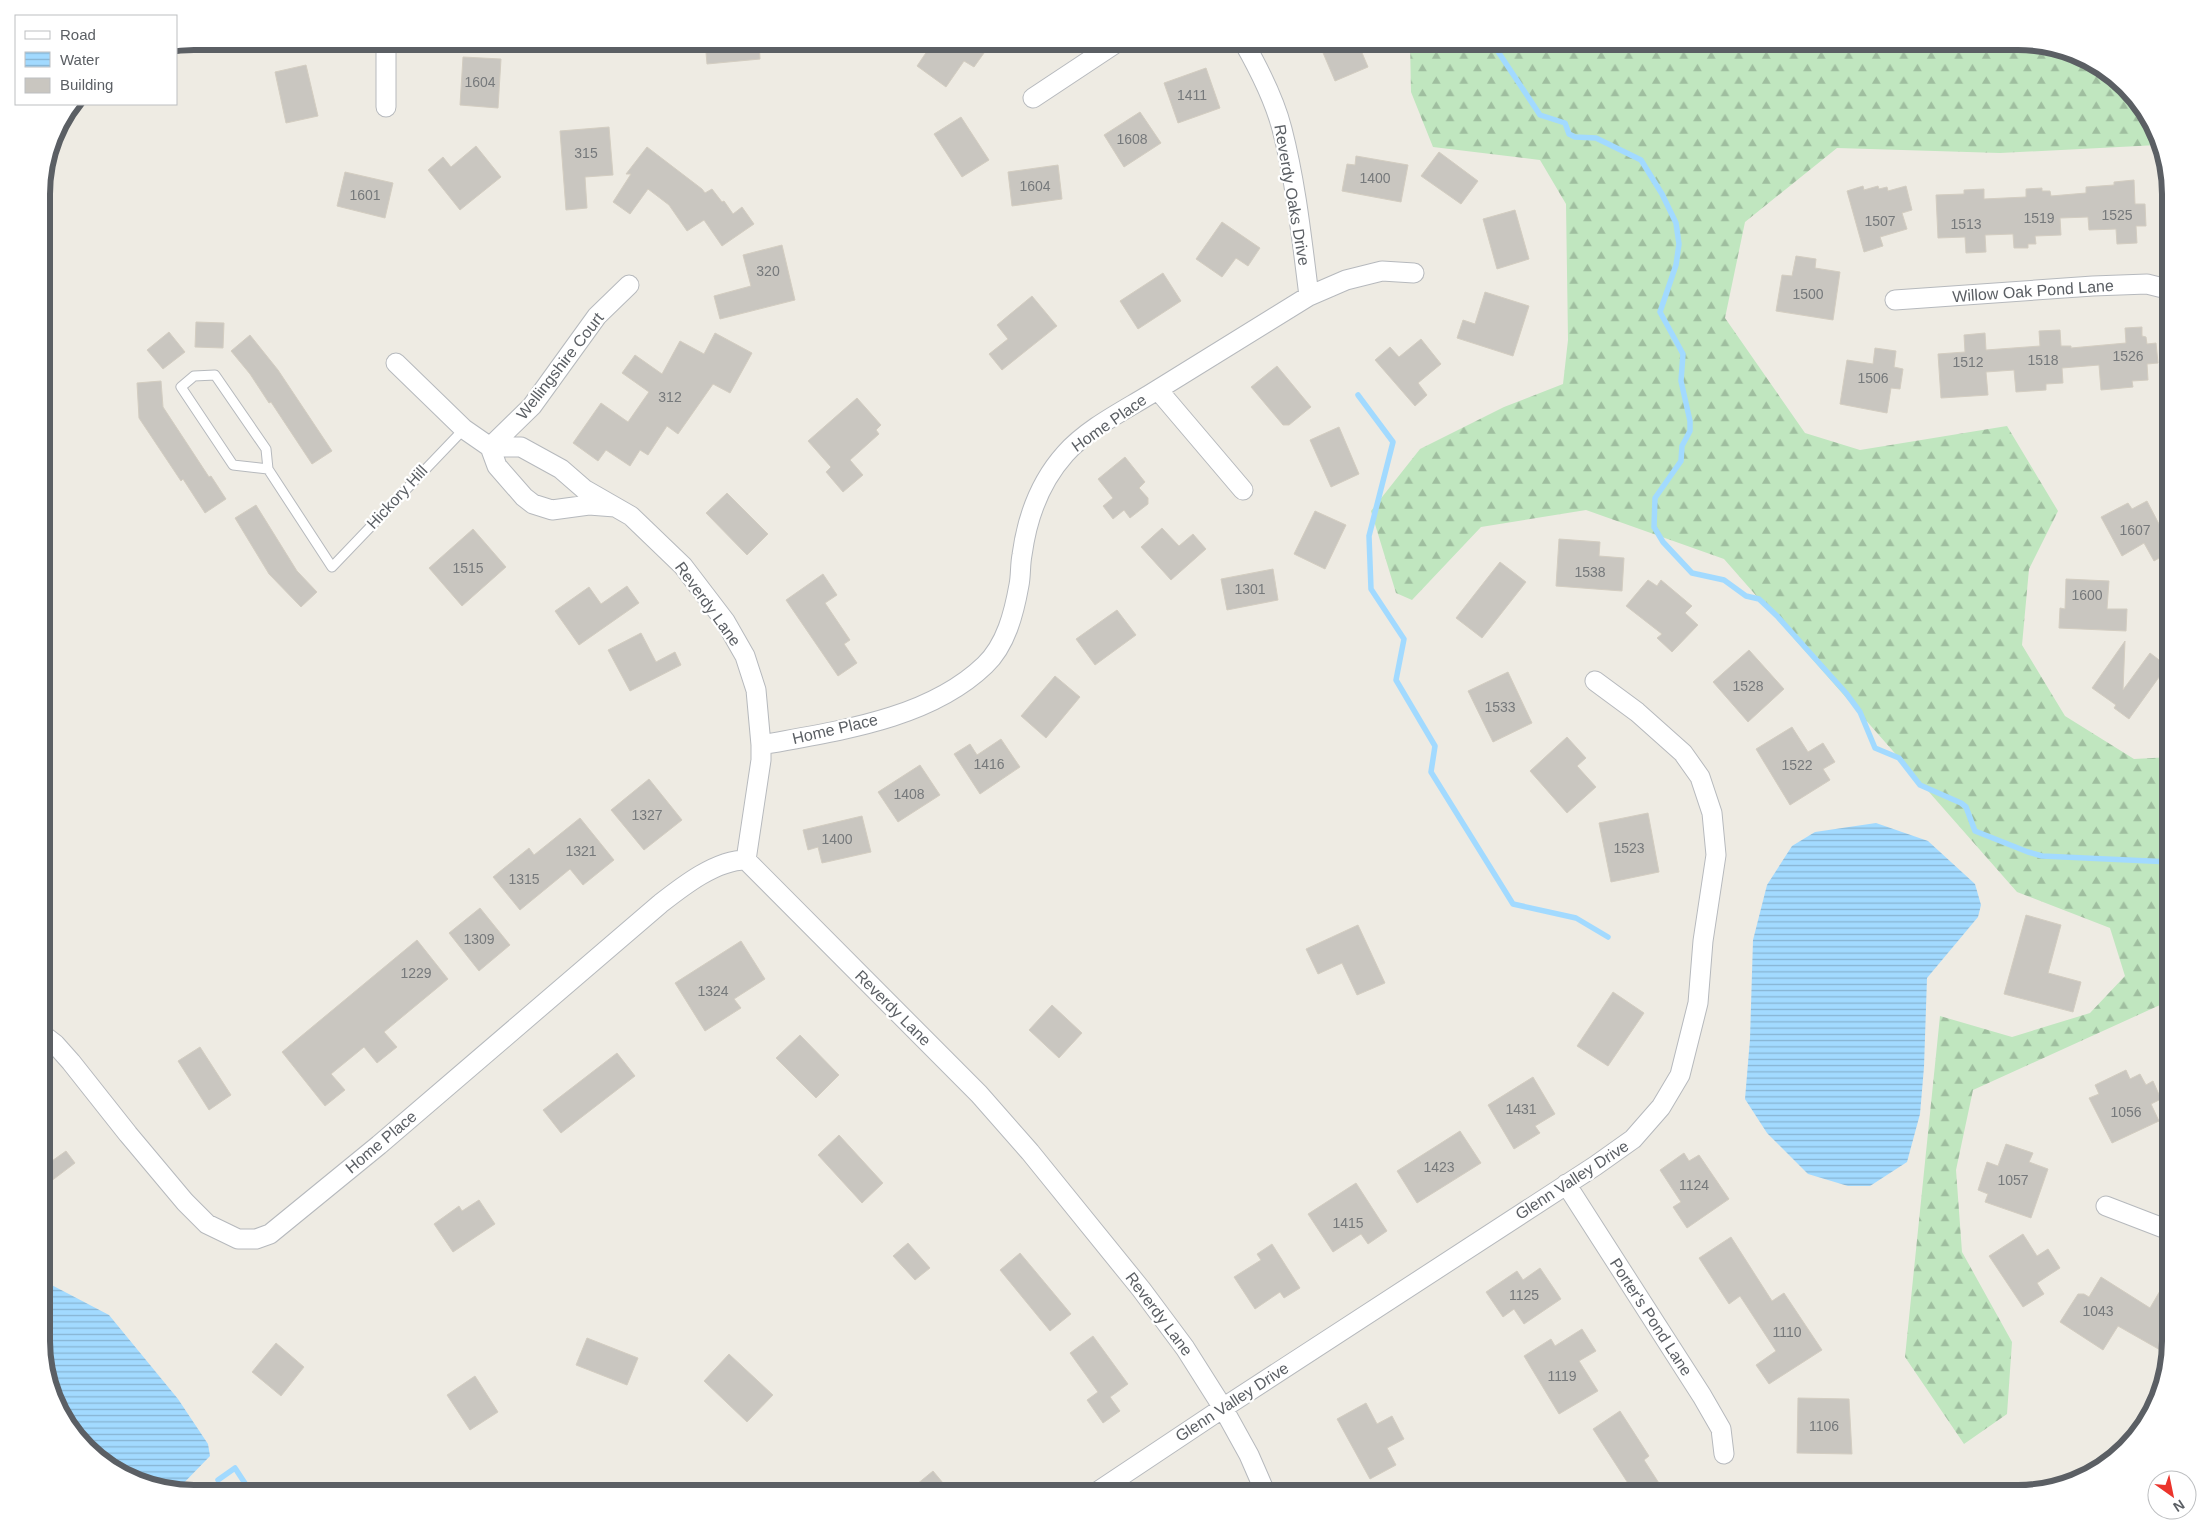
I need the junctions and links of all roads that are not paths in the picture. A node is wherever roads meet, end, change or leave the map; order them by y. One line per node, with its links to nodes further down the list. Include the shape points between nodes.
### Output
1 (386, 50): 5 (street)
2 (1105, 50): 4 (street)
3 (1248, 50): 9 (street, Reverdy Oaks Drive, via 1259,68 1282,129)
4 (1033, 98)
5 (386, 106)
6 (1414, 273): 9 (street, Home Place, via 1382,270 1346,280)
7 (629, 285): 14 (street, Wellingshire Court, via 597,316 532,406)
8 (2162, 288): 10 (street, Willow Oak Pond Lane, via 2147,284 2093,286)
9 (1309, 296): 12 (street, Home Place)
10 (1895, 300)
11 (396, 363): 13 (street, Reverdy Lane)
12 (1158, 390): 16 (street); 19 (street, Home Place, via 1078,442 1049,475 1026,528 1018,591 1006,634 986,665 945,694 906,711 859,727)
13 (464, 428): 14 (street, Reverdy Lane); 15 (lane, Hickory Hill, via 332,567)
14 (490, 447): 17 (street, Reverdy Lane, via 521,447 561,469 584,489); 17 (street, Reverdy Lane, via 497,466 533,504 552,510 589,505)
15 (268, 469): 15 (lane, via 266,450 215,375 194,376 181,387 233,465)
16 (1243, 490)
17 (615, 507): 19 (street, Reverdy Lane, via 631,516 683,566 725,621 745,656 756,690)
18 (1595, 681): 22 (street, Glenn Valley Drive, via 1637,712 1683,753 1700,777 1712,813 1716,854 1698,1003 1680,1075 1661,1107 1633,1140)
19 (761, 745): 20 (street, Reverdy Lane)
20 (746, 860): 21 (street, Home Place, via 704,873 667,898 379,1145 270,1234 256,1239 238,1239 206,1224); 25 (street, Reverdy Lane, via 979,1094 1030,1152 1174,1333)
21 (50, 1040)
22 (1566, 1184): 25 (street, Glenn Valley Drive); 26 (street, Porter's Pond Lane, via 1702,1396 1720,1429)
23 (2106, 1206): 24 (street)
24 (2162, 1228)
25 (1223, 1408): 27 (street, Glenn Valley Drive); 28 (street, Reverdy Lane)
26 (1724, 1454)
27 (1108, 1485)
28 (1262, 1485)

